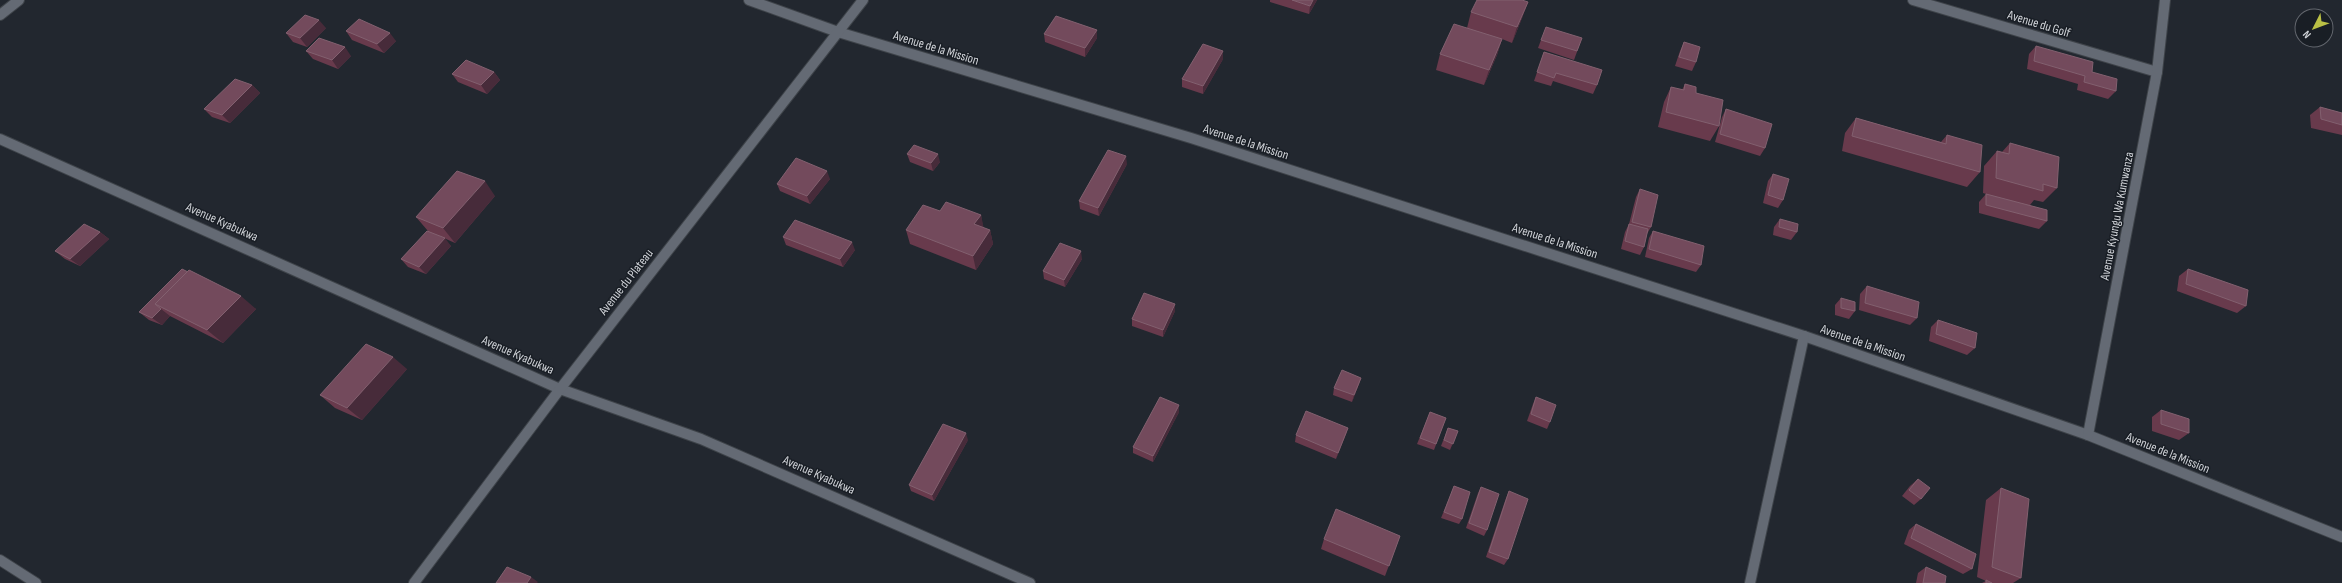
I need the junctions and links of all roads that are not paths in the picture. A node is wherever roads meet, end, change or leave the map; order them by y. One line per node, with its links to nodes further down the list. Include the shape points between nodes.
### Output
1 (19, 0): 6 (street)
2 (749, 0): 7 (street, Avenue de la Mission)
3 (863, 0): 7 (street, Avenue du Plateau)
4 (1913, 0): 8 (street, Avenue du Golf)
5 (2165, 0): 8 (street, Avenue Kyungu Wa Kumwanza)
6 (0, 15)
7 (838, 32): 10 (street, Avenue de la Mission, via 1190,138); 11 (street, Avenue du Plateau)
8 (2157, 72): 12 (street, Avenue Kyungu Wa Kumwanza)
9 (0, 139): 11 (street, Avenue Kyabukwa)
10 (1804, 336): 12 (street, Avenue de la Mission); 18 (street)
11 (560, 389): 16 (street, Avenue du Plateau); 17 (street, Avenue Kyabukwa, via 701,439)
12 (2088, 435): 13 (street, Avenue de la Mission)
13 (2342, 537)
14 (0, 560): 15 (street)
15 (36, 583)
16 (414, 583)
17 (1030, 583)
18 (1750, 583)

